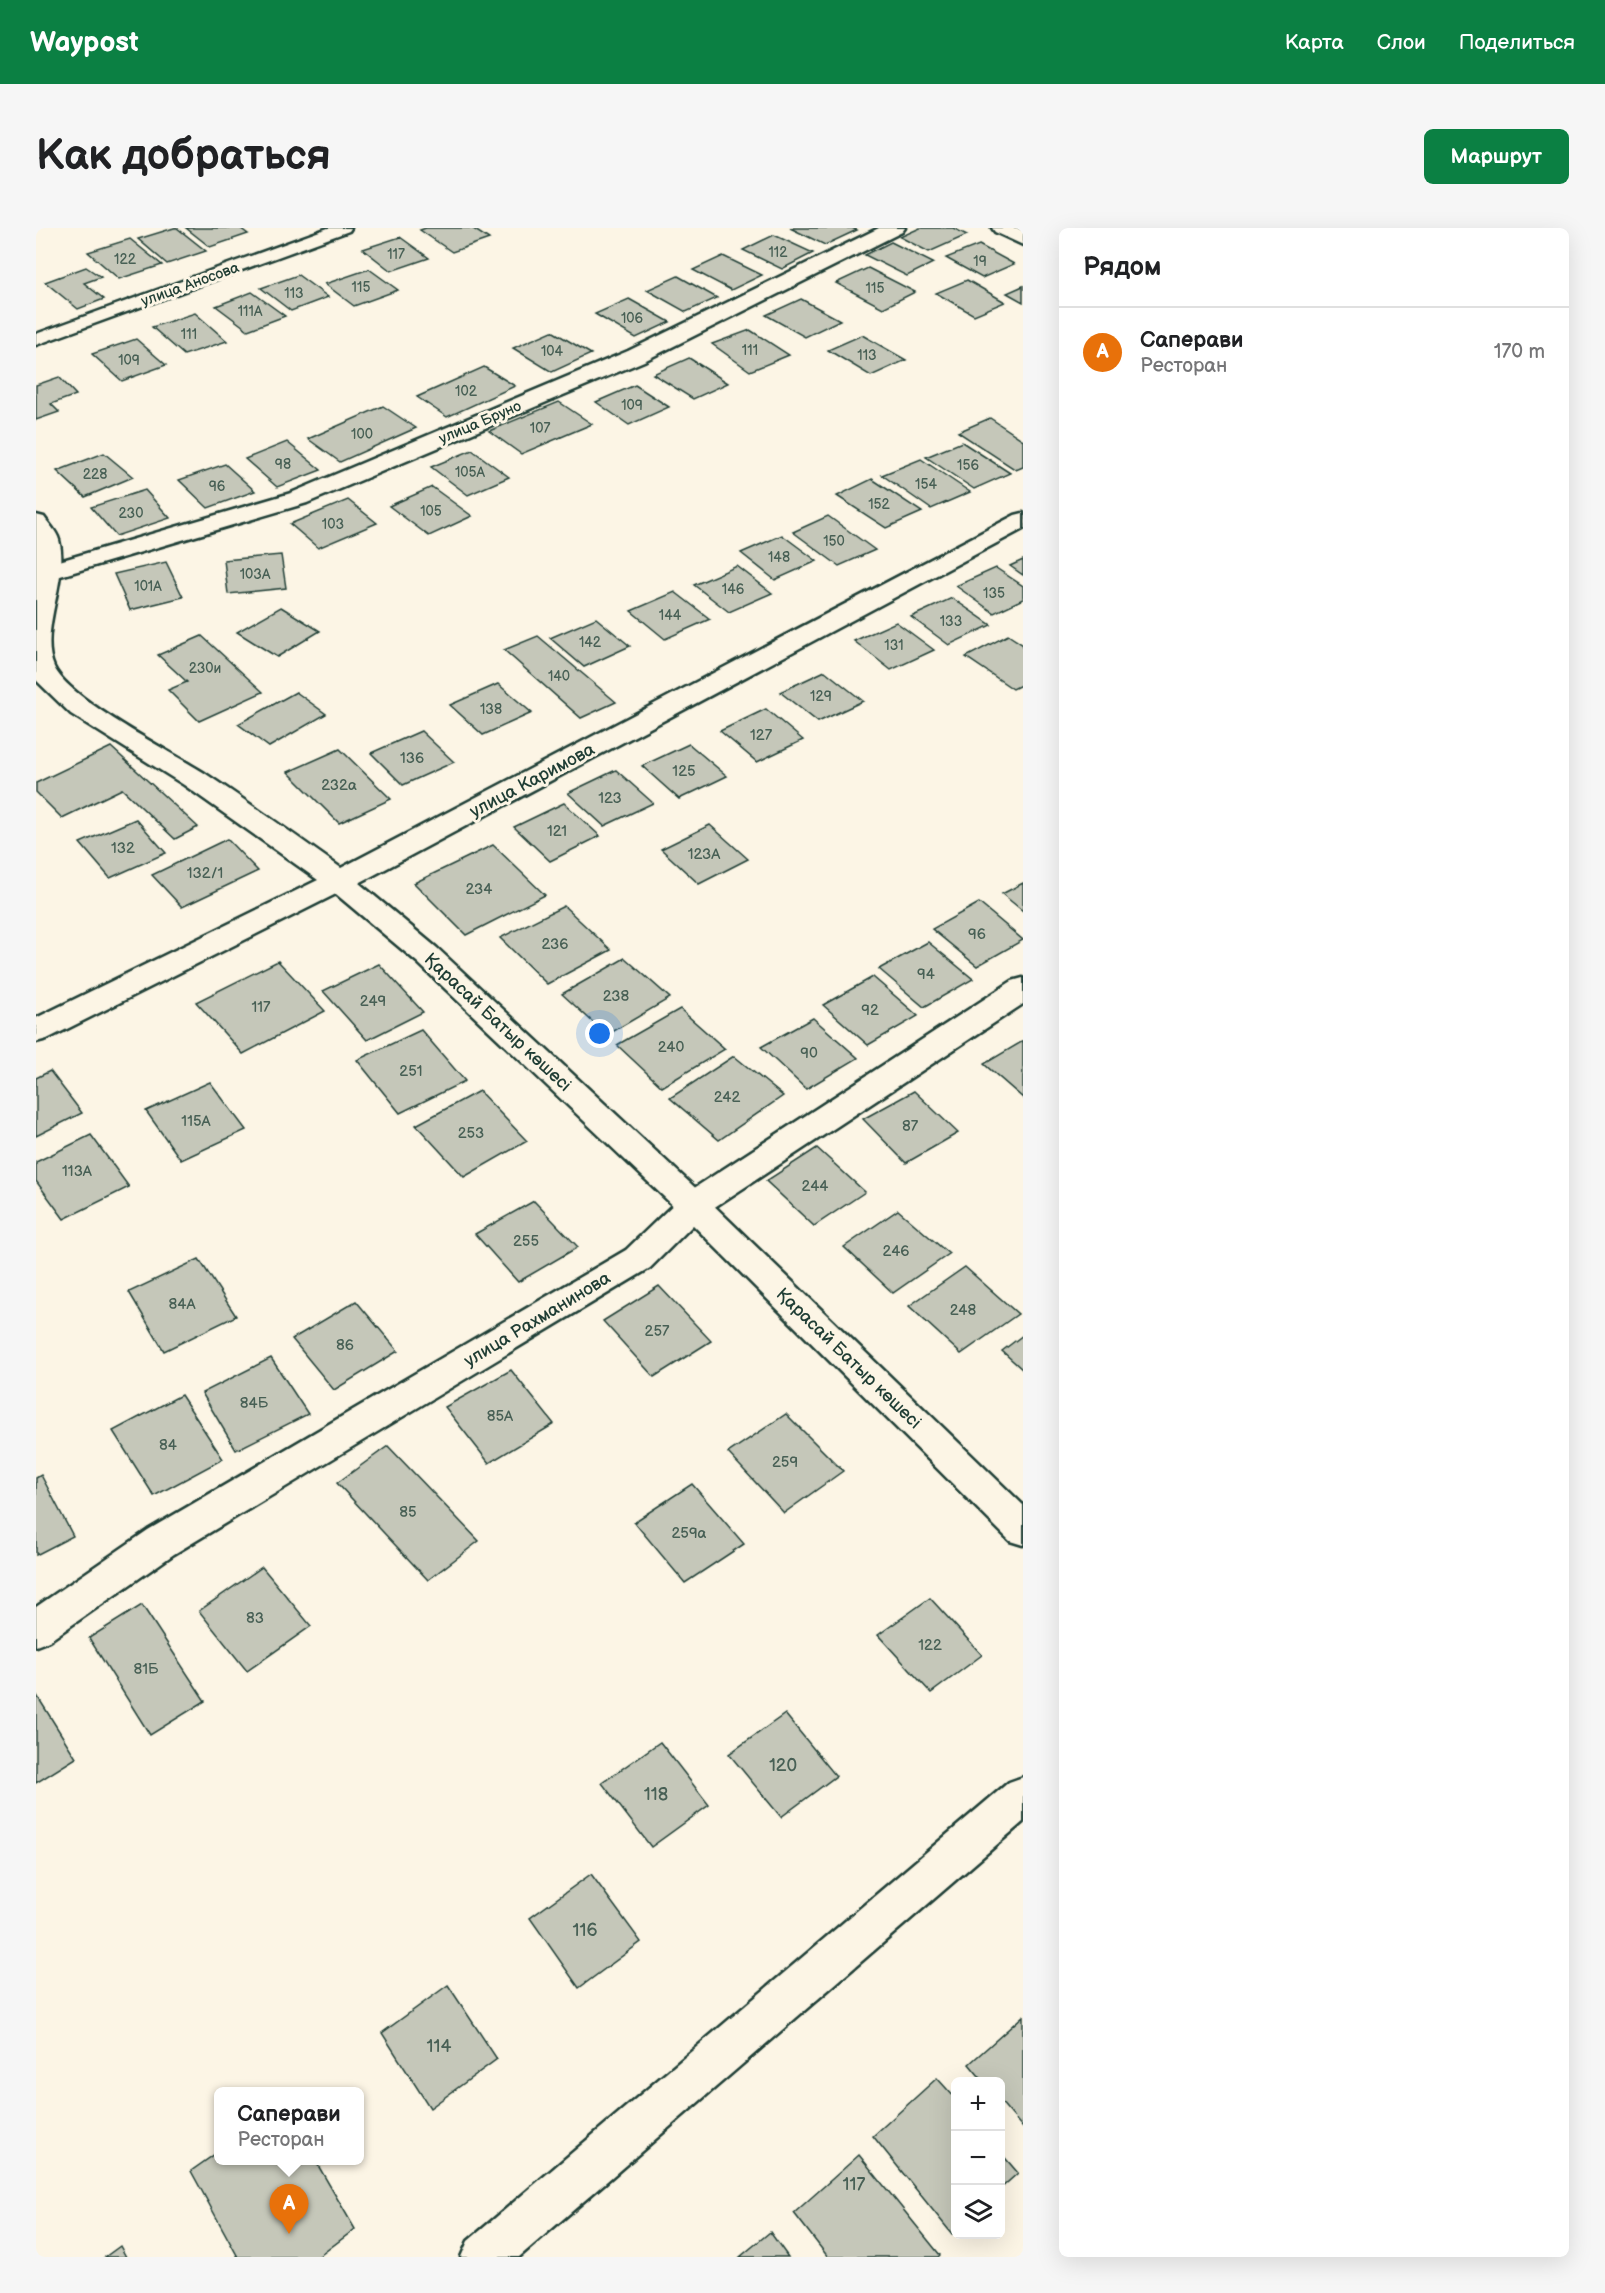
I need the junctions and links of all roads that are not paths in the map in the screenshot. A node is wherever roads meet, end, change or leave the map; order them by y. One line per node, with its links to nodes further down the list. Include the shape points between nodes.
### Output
1 (343, 228): 5 (lane, улица Аносова)
2 (895, 228): 8 (street, улица Бруно, via 636,356 299,498)
3 (1002, 228): 4 (street)
4 (1023, 239)
5 (36, 340)
6 (1023, 520): 9 (street, улица Каримова)
7 (36, 522): 8 (street, Қарасай Батыр көшесі, via 47,540)
8 (48, 572): 9 (street, Қарасай Батыр көшесі, via 38,632 38,659 44,674 57,688 80,708 282,839)
9 (339, 881): 11 (street, улица Каримова); 12 (street, Қарасай Батыр көшесі, via 427,955)
10 (1023, 989): 12 (street, улица Рахманинова)
11 (36, 1031)
12 (693, 1205): 13 (street, Қарасай Батыр көшесі); 14 (street, улица Рахманинова, via 638,1259 161,1542)
13 (1023, 1529)
14 (36, 1629)
15 (1023, 1796): 16 (street)
16 (484, 2257)

